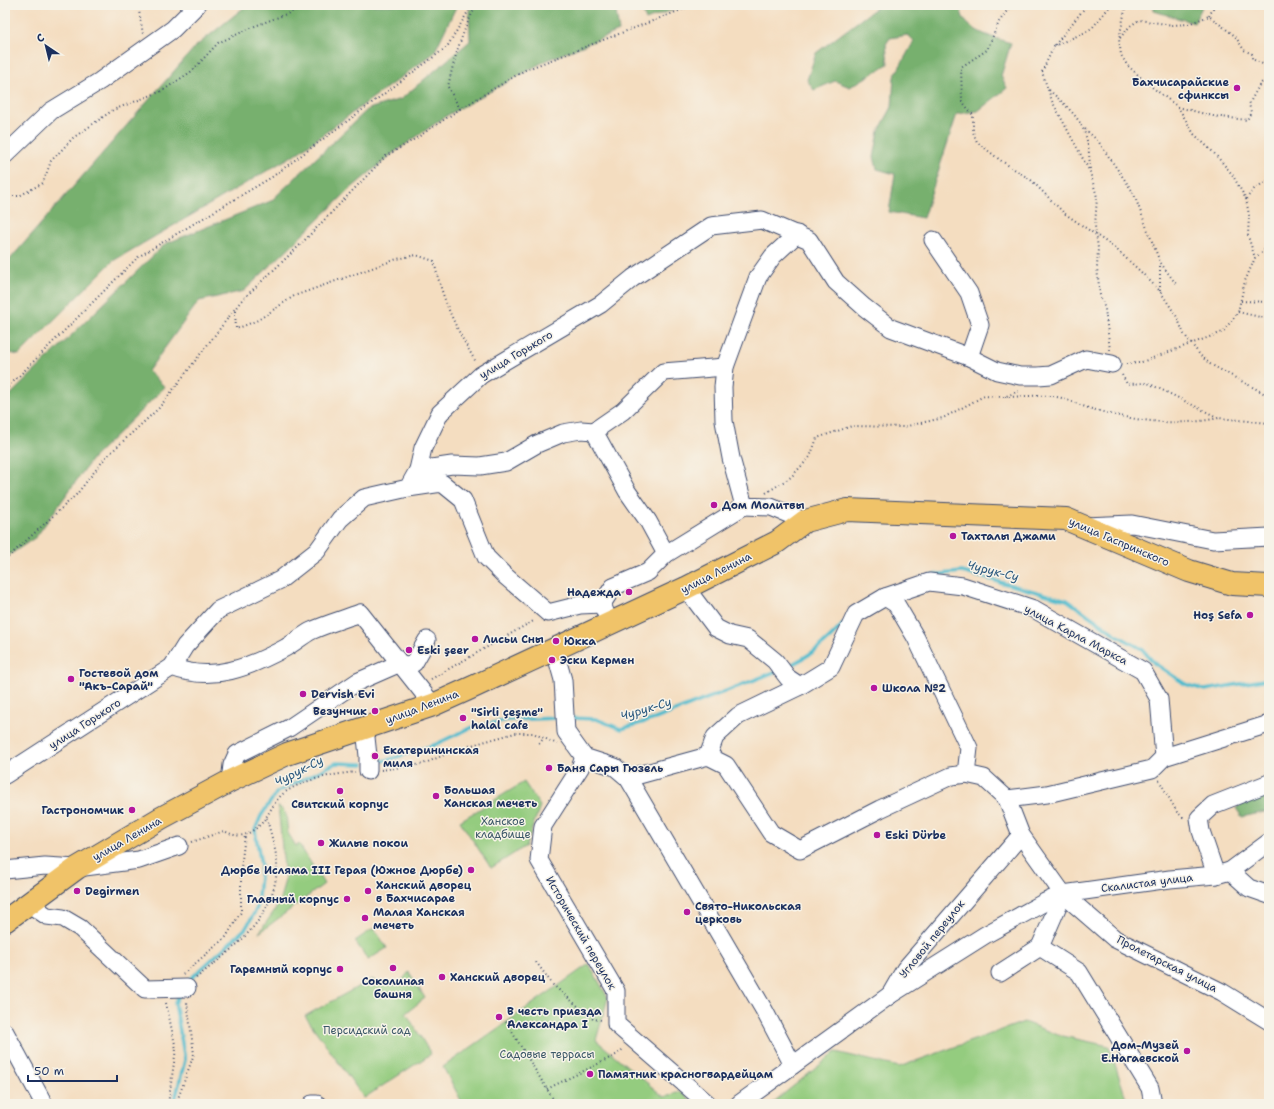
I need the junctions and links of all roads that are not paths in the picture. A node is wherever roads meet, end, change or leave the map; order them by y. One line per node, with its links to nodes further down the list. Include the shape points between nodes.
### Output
1 (197, 5): 2 (street, via 173,29 100,81 51,111)
2 (5, 155)
3 (797, 234): 5 (street, улица Горького, via 809,240 836,282 891,328); 7 (street, via 773,256 758,277); 9 (street, улица Горького, via 762,220 711,226 633,278 601,304 481,375 440,413 423,448)
4 (933, 240): 5 (street, via 969,293 980,325)
5 (970, 357): 6 (street, улица Горького, via 998,371 1020,376 1051,375 1086,359)
6 (1114, 365)
7 (725, 367): 8 (street, via 662,372 623,411); 11 (street, via 724,421)
8 (594, 431): 9 (street, via 563,433 506,462); 16 (street)
9 (418, 470): 10 (street, улица Горького)
10 (408, 488): 20 (street, via 442,483 463,500 486,556 504,575 548,612 580,605); 24 (street, улица Горького, via 364,498 340,519 317,551 280,580 218,610 185,646)
11 (744, 506): 13 (street, via 771,507); 16 (street)
12 (847, 510): 13 (main road, улица Ленина); 14 (main road, улица Гаспринского, via 1031,516 1066,519)
13 (805, 521): 18 (main road, улица Ленина, via 777,542)
14 (1081, 527): 15 (street, via 1132,524 1213,540); 17 (main road, улица Гаспринского, via 1189,571 1232,584)
15 (1269, 537)
16 (666, 554): 20 (street, via 648,572 613,587)
17 (1269, 586)
18 (686, 588): 20 (main road, улица Ленина); 25 (street, via 716,628 730,635 748,639 775,661)
19 (885, 597): 25 (street, улица Карла Маркса, via 856,614 831,667); 32 (street, улица Карла Маркса, via 929,582 963,586 1034,609 1143,671 1159,699); 33 (street, via 896,604 916,638 968,748)
20 (606, 614): 22 (main road, улица Ленина)
21 (427, 640): 23 (street, via 414,663 409,666)
22 (554, 648): 26 (main road, улица Ленина); 30 (street, via 563,680 566,732)
23 (398, 664): 24 (street, via 360,614 311,631 286,648 248,667 214,674 184,672); 26 (street); 36 (street, via 357,682 289,728 237,754 232,765)
24 (172, 667): 34 (street, улица Горького)
25 (794, 682): 29 (street, улица Карла Маркса, via 738,716 715,737)
26 (432, 705): 28 (main road, улица Ленина)
27 (1269, 724): 32 (street)
28 (365, 728): 31 (street); 36 (main road, улица Ленина, via 288,754)
29 (708, 756): 33 (street, via 726,765 772,833 800,850 944,779); 35 (street)
30 (584, 757): 35 (street, via 615,767); 59 (street, Исторический переулок, via 580,768 543,826 539,860 616,991 616,1024)
31 (368, 763)
32 (1158, 763): 38 (street, via 1047,794)
33 (966, 774): 38 (street, via 984,778)
34 (5, 775)
35 (628, 778): 55 (street, via 764,1010)
36 (230, 781): 42 (main road, улица Ленина)
37 (1269, 783): 44 (street, via 1213,805 1199,818 1201,831)
38 (1007, 800): 39 (street, Пролетарская улица)
39 (1020, 835): 45 (street, Пролетарская улица); 52 (street, Угловой переулок, via 905,969)
40 (1269, 842): 44 (street)
41 (179, 846): 42 (street, via 139,860)
42 (76, 868): 43 (street, via 45,866); 47 (main road, улица Ленина)
43 (5, 870)
44 (1223, 873): 45 (street, Скалистая улица); 46 (street, via 1249,888)
45 (1064, 894): 49 (street); 52 (street, Скалистая улица, via 985,935); 53 (street, Пролетарская улица, via 1115,939 1222,992)
46 (1269, 895)
47 (29, 904): 48 (main road, улица Ленина); 51 (street, via 47,916 63,918 80,928 145,989)
48 (5, 921)
49 (1040, 947): 50 (street); 61 (street, via 1079,972 1150,1088)
50 (1000, 973)
51 (178, 988)
52 (890, 995): 55 (street, Угловой переулок)
53 (1269, 1021)
54 (5, 1032): 56 (street)
55 (793, 1065): 60 (street, Угловой переулок)
56 (44, 1104)
57 (312, 1104): 58 (street)
58 (317, 1104)
59 (708, 1104)
60 (739, 1104)
61 (1153, 1104)

